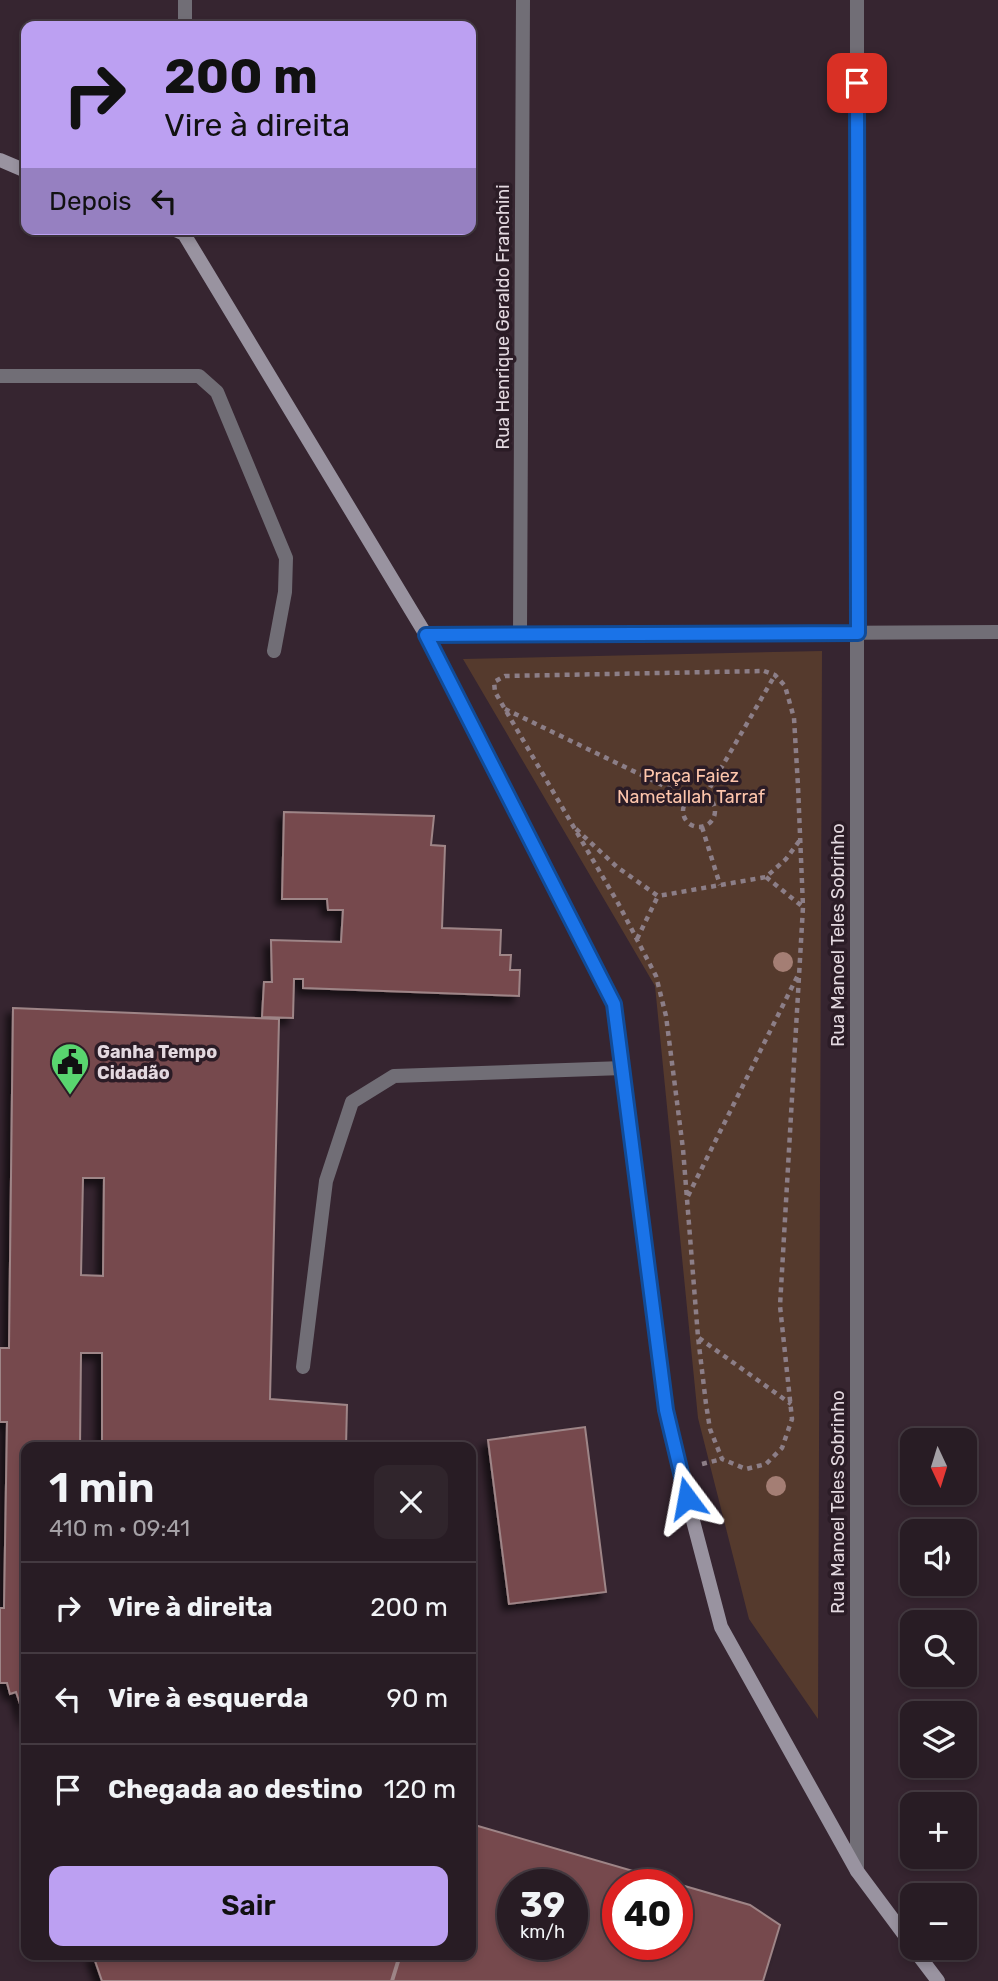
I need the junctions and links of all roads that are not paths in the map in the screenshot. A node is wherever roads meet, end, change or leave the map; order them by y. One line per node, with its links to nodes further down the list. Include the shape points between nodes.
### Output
1 (186, 0): 4 (street)
2 (523, 0): 11 (street, Rua Henrique Geraldo Franchini)
3 (857, 0): 10 (street, Rua Manoel Teles Sobrinho)
4 (185, 21)
5 (0, 160): 6 (street)
6 (21, 169)
7 (182, 235): 12 (street)
8 (0, 376): 13 (street, via 199,376 217,392 286,558)
9 (998, 632): 10 (street)
10 (858, 633): 11 (street); 16 (street, Rua Manoel Teles Sobrinho)
11 (520, 634): 12 (street)
12 (426, 635): 14 (street, via 614,1004)
13 (274, 651)
14 (622, 1068): 15 (street, via 394,1076 352,1102 326,1181); 16 (street, via 666,1410 721,1627)
15 (303, 1367)
16 (857, 1871): 17 (street)
17 (900, 1929)
18 (923, 1960): 19 (street)
19 (938, 1981)

